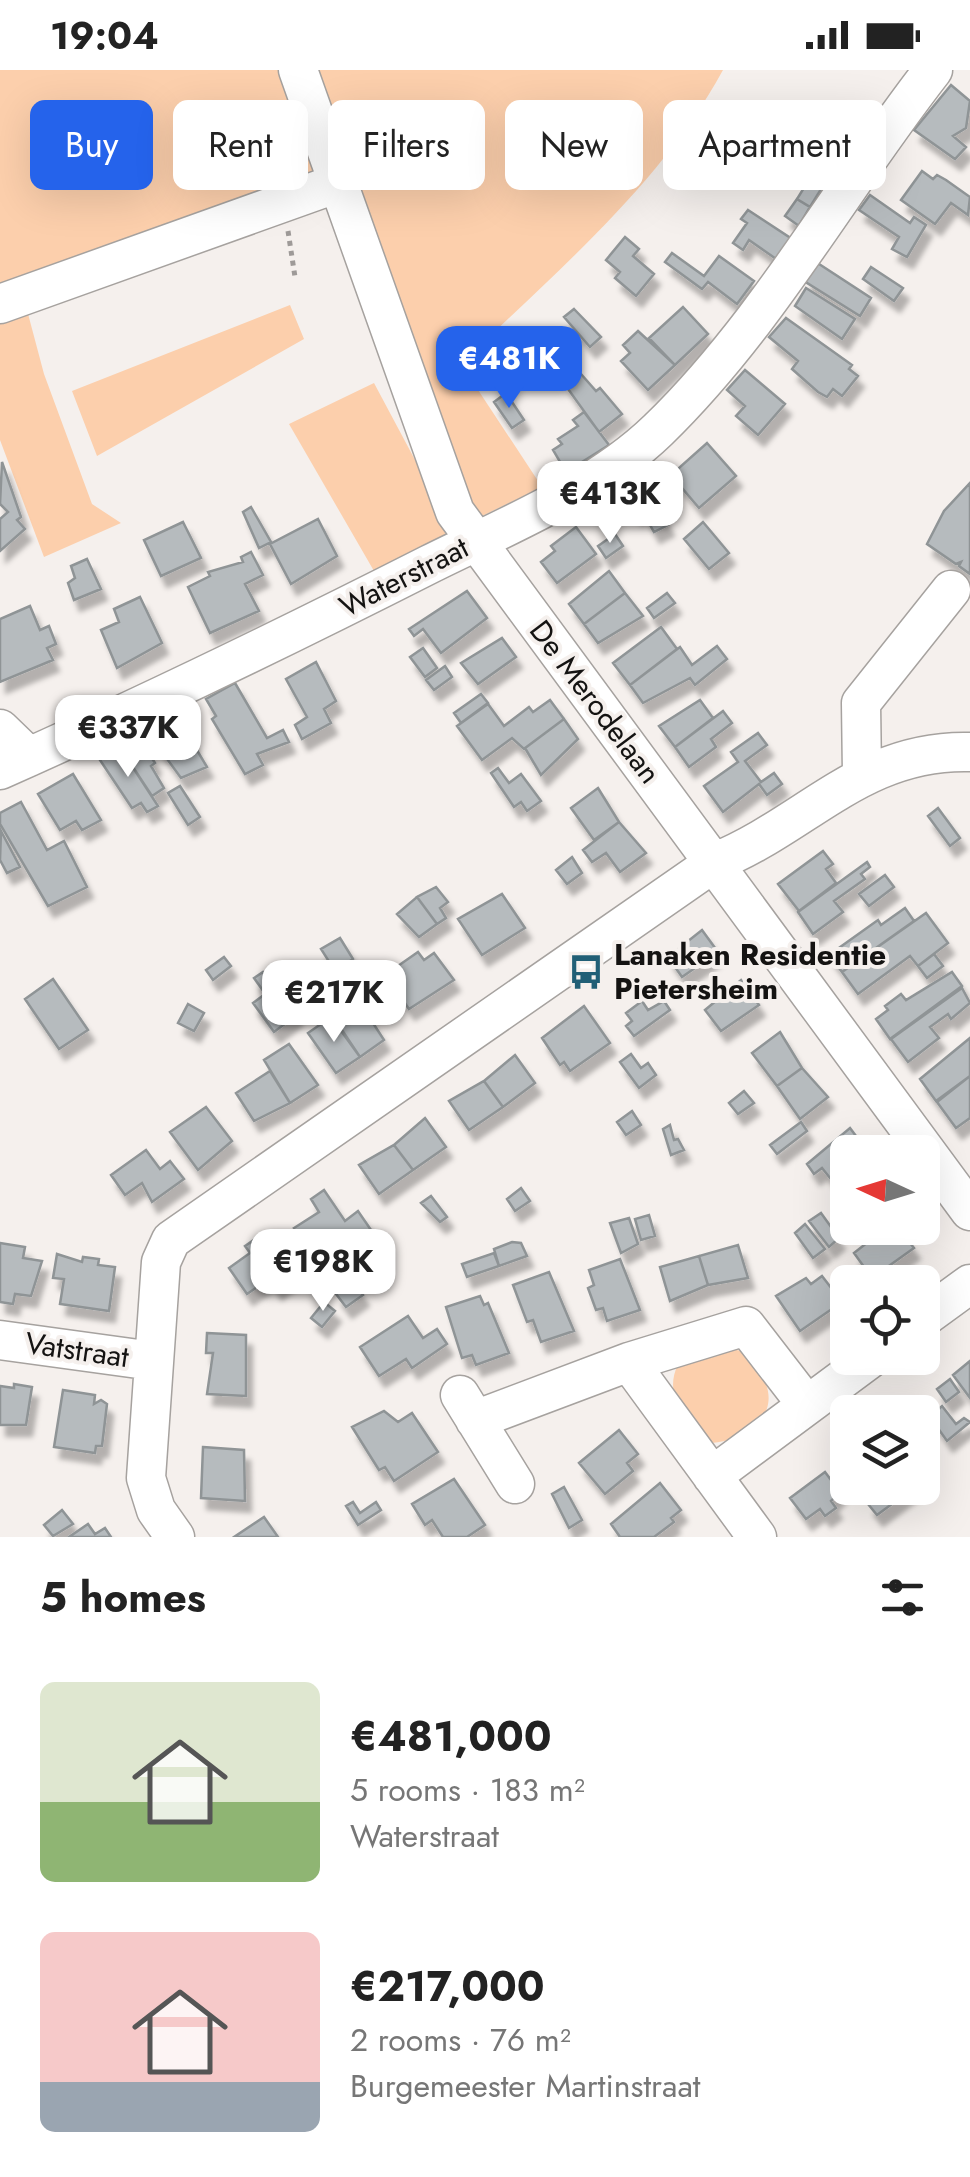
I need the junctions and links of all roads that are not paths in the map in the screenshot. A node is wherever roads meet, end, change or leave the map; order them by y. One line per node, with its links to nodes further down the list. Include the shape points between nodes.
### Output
1 (298, 70): 3 (street, De Merodelaan)
2 (933, 70): 7 (street, Waterstraat, via 756,320 655,432 586,483)
3 (328, 156)
4 (328, 187): 6 (street)
5 (340, 190): 7 (street, De Merodelaan, via 455,512)
6 (0, 304)
7 (475, 542): 11 (street, Waterstraat); 13 (street, De Merodelaan)
8 (951, 590): 12 (street, via 861,703)
9 (0, 729): 11 (street)
10 (970, 752): 12 (street, via 946,751)
11 (14, 764)
12 (862, 774): 13 (street, via 749,848)
13 (715, 862): 14 (street); 18 (street, via 171,1240 161,1262)
14 (970, 1210)
15 (970, 1284): 16 (street)
16 (940, 1306)
17 (0, 1340): 18 (street, Vatstraat)
18 (153, 1361): 24 (street, via 146,1478 156,1510)
19 (629, 1362): 21 (street, via 746,1326); 22 (street); 23 (street, via 468,1408)
20 (847, 1375): 21 (street)
21 (807, 1404): 22 (street)
22 (712, 1476): 25 (street)
23 (515, 1484)
24 (175, 1537)
25 (758, 1537)

